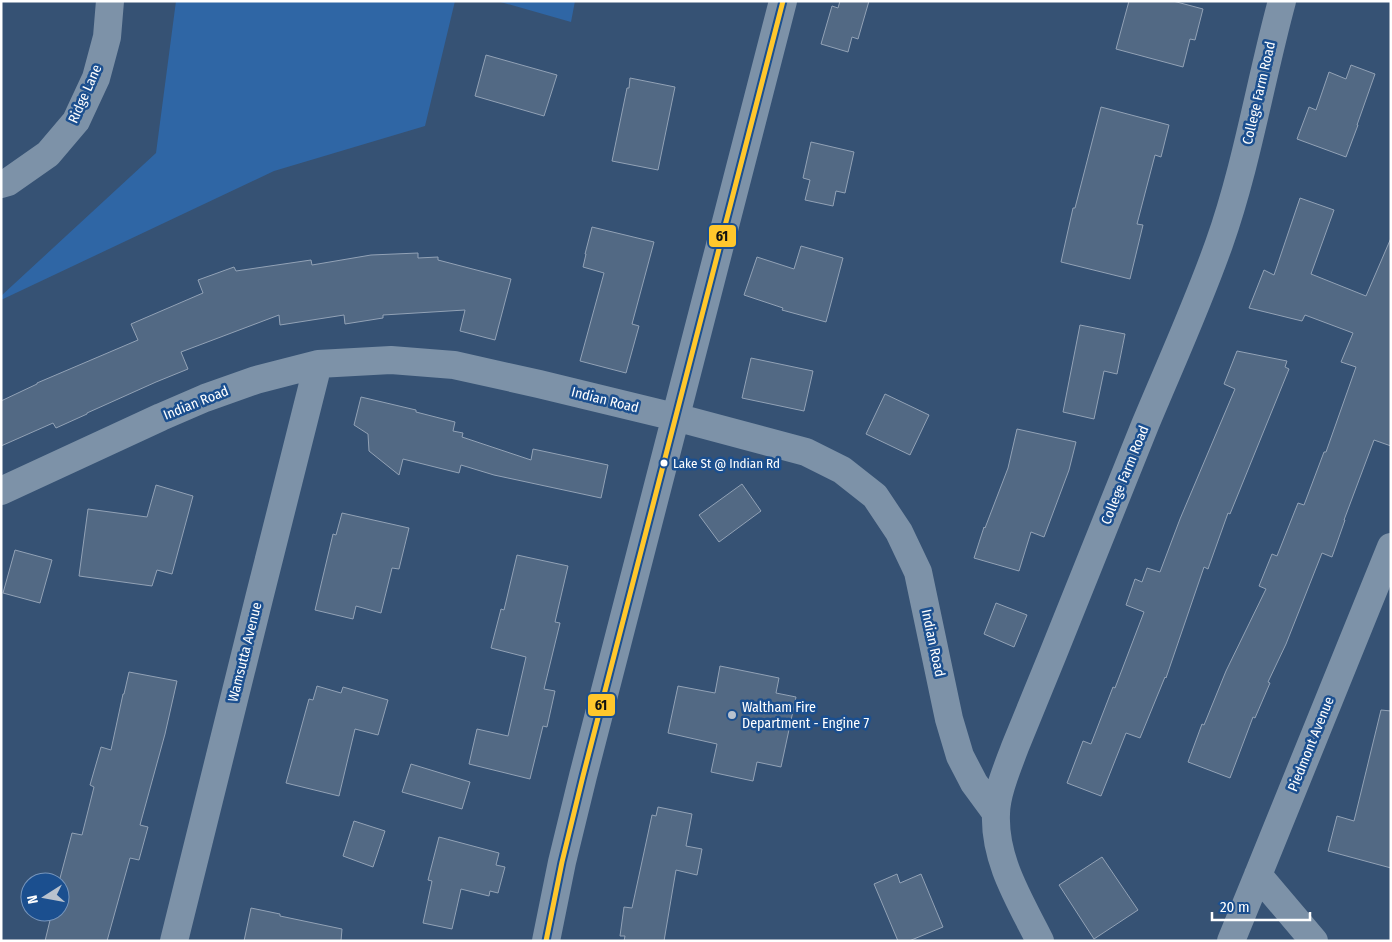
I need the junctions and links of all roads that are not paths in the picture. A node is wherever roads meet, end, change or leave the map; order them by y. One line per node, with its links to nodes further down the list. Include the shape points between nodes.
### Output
1 (110, 1): 4 (street, Ridge Lane, via 106,37 96,78 76,121 48,154)
2 (783, 1): 6 (street)
3 (1282, 1): 9 (street, College Farm Road, via 1219,244 1015,747 1002,782)
4 (1, 184)
5 (318, 364): 6 (street, Indian Road, via 391,360 454,365); 7 (street, Indian Road, via 256,380 205,398); 11 (street, Wamsutta Avenue)
6 (675, 417): 9 (street, Indian Road, via 806,452 842,470 875,496 899,532 918,572 960,756 974,783); 12 (street, via 562,862)
7 (1, 492)
8 (1391, 547): 10 (street, Piedmont Avenue)
9 (996, 813): 13 (street, College Farm Road, via 998,848 1004,866)
10 (1258, 876): 14 (street, Piedmont Avenue); 15 (street)
11 (174, 941)
12 (546, 941)
13 (1040, 941)
14 (1231, 941)
15 (1314, 941)

